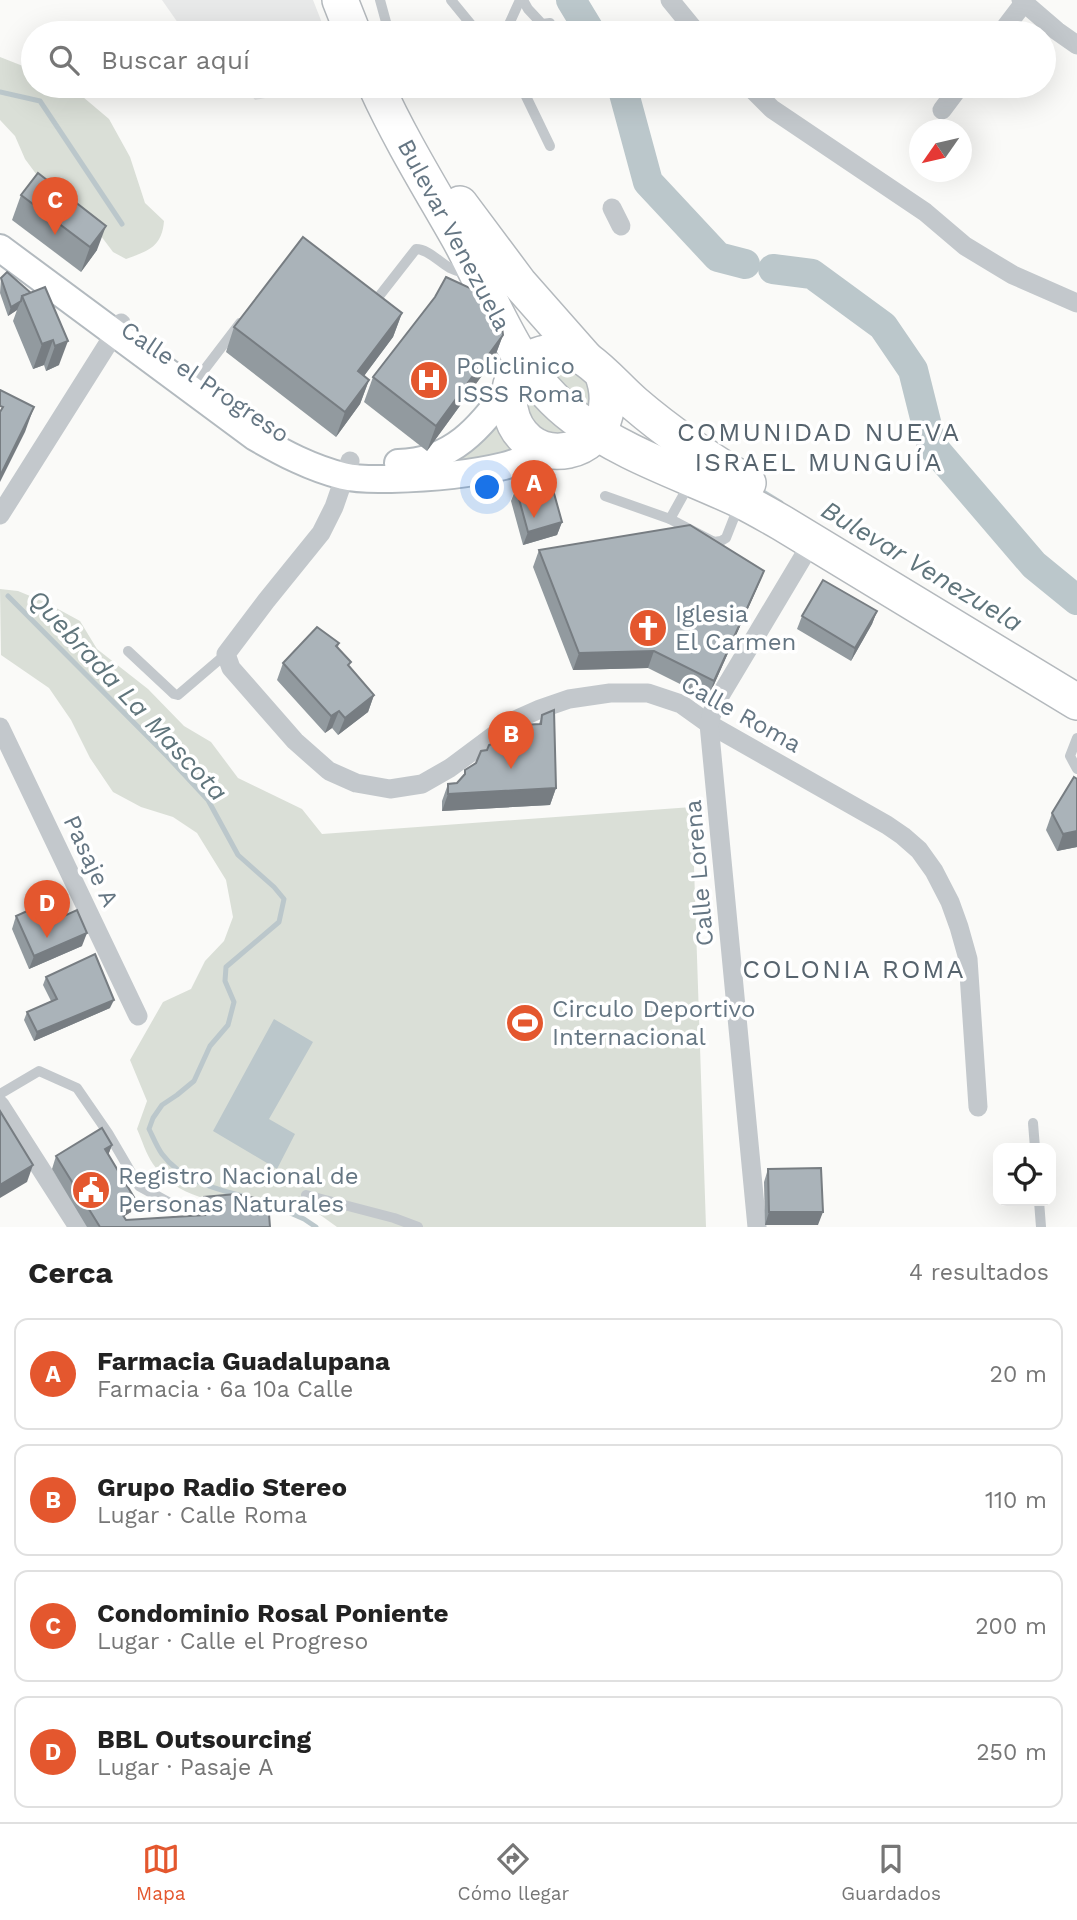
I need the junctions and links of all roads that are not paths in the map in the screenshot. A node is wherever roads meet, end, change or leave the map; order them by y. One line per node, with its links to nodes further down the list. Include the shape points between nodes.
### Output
1 (340, 0): 8 (highway)
2 (354, 0): 9 (highway)
3 (380, 0): 10 (lane)
4 (450, 0): 11 (lane)
5 (522, 0): 12 (lane); 13 (lane)
6 (670, 0): 14 (street)
7 (1022, 2): 15 (street); 16 (street)
8 (348, 21)
9 (362, 21)
10 (386, 21)
11 (468, 21)
12 (511, 21)
13 (539, 21)
14 (687, 21)
15 (1009, 21)
16 (1045, 21)
17 (1056, 30): 18 (street)
18 (1077, 45)
19 (381, 98): 28 (highway, Bulevar Venezuela)
20 (394, 98): 33 (highway, Bulevar Venezuela, via 473,223 519,283)
21 (527, 98): 25 (lane)
22 (762, 98): 29 (street, via 925,212 965,246 1013,275)
23 (951, 98): 24 (street)
24 (942, 110)
25 (550, 146)
26 (0, 236): 32 (street, Calle el Progreso)
27 (0, 248): 32 (street, Calle el Progreso)
28 (478, 277): 30 (lane, via 454,271 415,249); 34 (highway, Bulevar Venezuela, via 503,327)
29 (1077, 303)
30 (373, 304)
31 (249, 312): 35 (lane)
32 (118, 328): 35 (street, Calle el Progreso); 38 (street, Calle el Progreso, via 255,436 316,468); 42 (street)
33 (594, 366): 34 (highway, via 566,352 555,352 544,354); 36 (highway, via 608,399); 47 (highway, Bulevar Venezuela, via 660,425 716,464)
34 (517, 376): 36 (highway, Bulevar Venezuela, via 538,383); 37 (highway, via 510,412 516,428 534,445); 38 (street, Calle el Progreso, via 493,411 467,437 435,458)
35 (198, 378): 38 (street, Calle el Progreso, via 288,441)
36 (597, 434): 37 (highway, via 576,448); 39 (highway, Bulevar Venezuela)
37 (550, 450): 38 (street, Calle el Progreso, via 467,474 368,479)
38 (347, 469): 46 (street, via 321,533)
39 (692, 479): 41 (highway, Bulevar Venezuela); 43 (lane)
40 (605, 496): 43 (lane)
41 (741, 500): 43 (lane, via 721,541 714,542); 44 (highway, Bulevar Venezuela)
42 (0, 515)
43 (670, 519)
44 (812, 542): 48 (highway, Bulevar Venezuela); 49 (street, Calle Lorena, via 714,706)
45 (128, 651): 46 (lane, via 178,695)
46 (226, 654): 49 (street, Calle Roma, via 231,668 295,741 329,771 356,783 390,789 422,784 513,721 569,698 648,693 681,704)
47 (1077, 684)
48 (1077, 702)
49 (709, 724): 56 (street, Calle Roma, via 887,825 919,850 934,871 950,902 968,959); 64 (street, Calle Lorena)
50 (0, 727): 53 (street, Pasaje A)
51 (1077, 738): 52 (lane, via 1070,757)
52 (1077, 769)
53 (138, 1016)
54 (0, 1094): 60 (lane, via 39,1071 77,1088 139,1186)
55 (0, 1105): 62 (street)
56 (978, 1107)
57 (1033, 1123): 58 (lane)
58 (1035, 1143)
59 (306, 1195): 63 (lane)
60 (169, 1202)
61 (1039, 1206): 65 (lane)
62 (78, 1227)
63 (418, 1227)
64 (757, 1227)
65 (1041, 1227)

